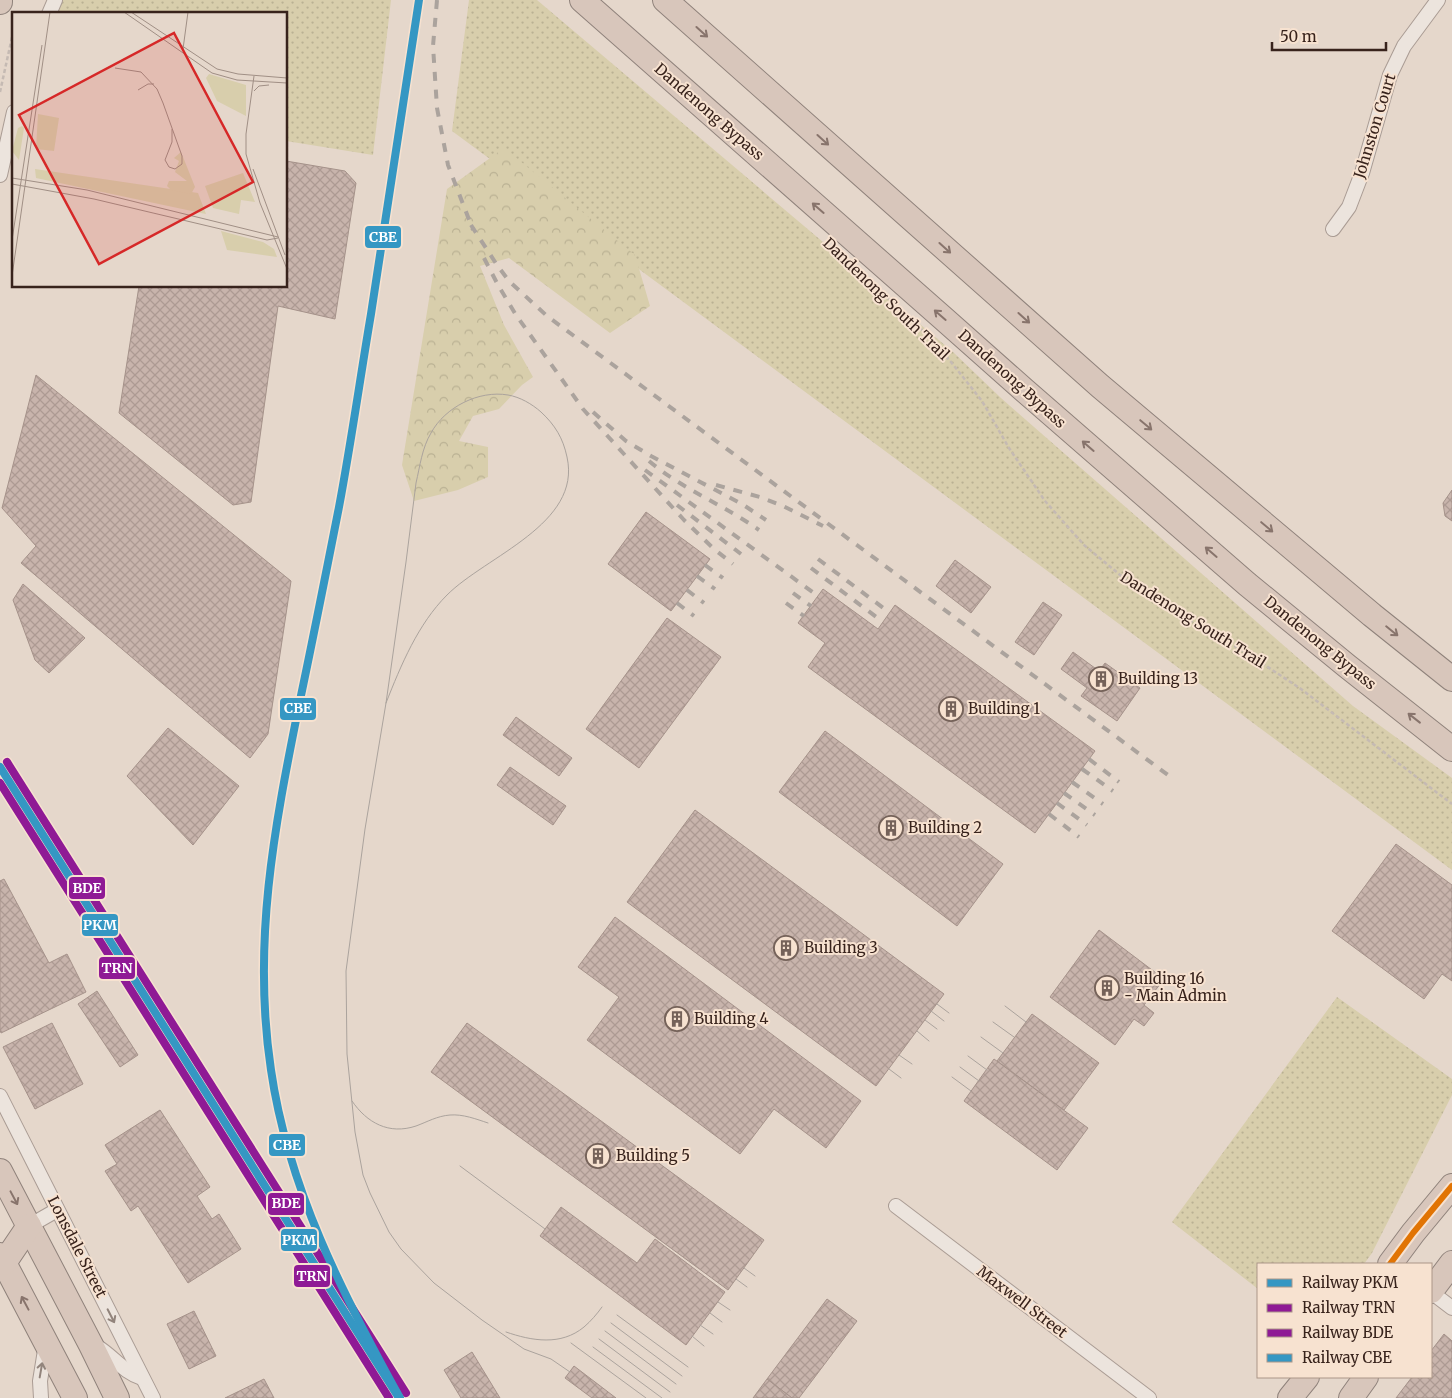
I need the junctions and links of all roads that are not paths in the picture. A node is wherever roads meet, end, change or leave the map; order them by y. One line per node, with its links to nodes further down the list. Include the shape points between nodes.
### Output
1 (55, 0): 5 (street)
2 (582, 0): 10 (highway, Dandenong Bypass, one-way to 2, via 1240,578)
3 (665, 0): 9 (highway, one-way to 9, via 1100,386)
4 (1438, 0): 8 (street, Johnston Court, via 1404,46 1390,75 1362,173 1348,207)
5 (50, 12)
6 (12, 121): 7 (street)
7 (0, 175)
8 (1332, 229)
9 (1452, 679)
10 (1452, 749)
11 (0, 1096): 15 (street, Lonsdale Street)
12 (0, 1171): 16 (highway, one-way to 16)
13 (1452, 1186): 18 (highway)
14 (896, 1206): 32 (street, Maxwell Street)
15 (57, 1210): 16 (street); 25 (street, Lonsdale Street, one-way to 25)
16 (29, 1226): 17 (highway); 24 (highway)
17 (1, 1254): 23 (highway, one-way to 17)
18 (1393, 1263)
19 (1452, 1263): 20 (highway)
20 (1432, 1290)
21 (1432, 1292): 22 (street)
22 (1452, 1308)
23 (47, 1343): 28 (street, one-way to 23, via 40,1381); 29 (highway)
24 (91, 1345): 25 (street); 30 (highway)
25 (142, 1378): 31 (street, Lonsdale Street)
26 (1306, 1378): 33 (highway)
27 (1365, 1378): 34 (highway)
28 (41, 1398)
29 (76, 1398)
30 (117, 1398)
31 (152, 1398)
32 (1149, 1398)
33 (1290, 1398)
34 (1350, 1398)

